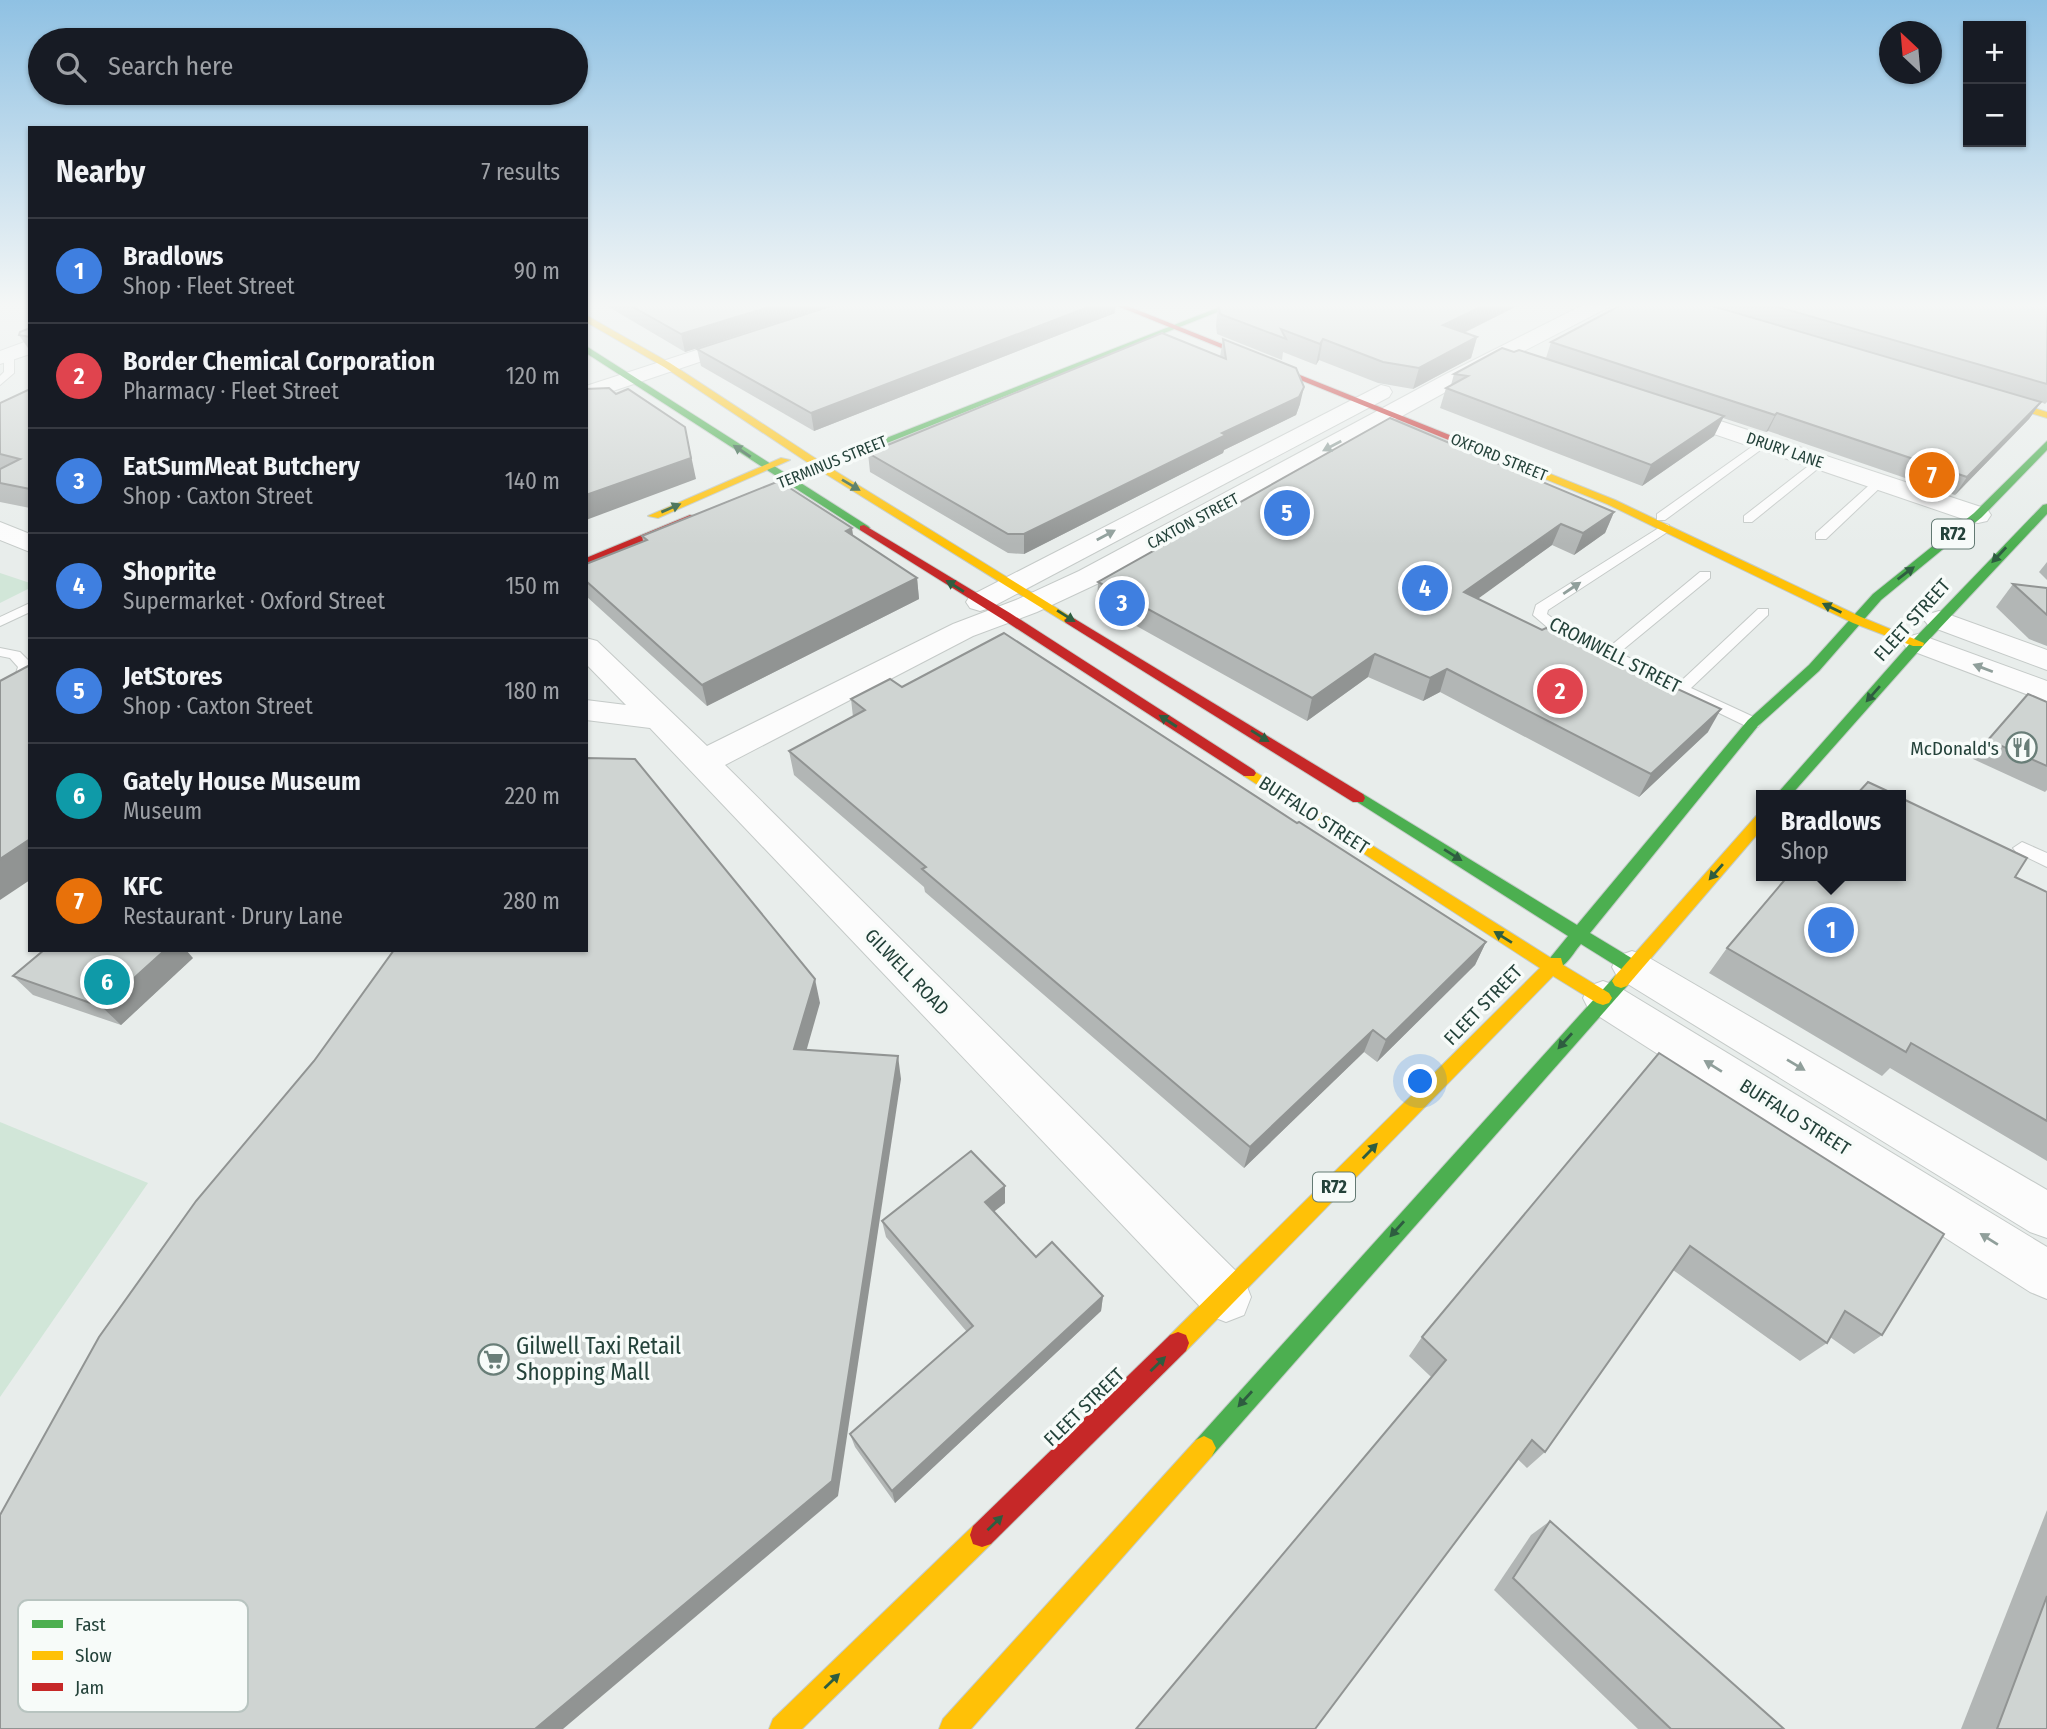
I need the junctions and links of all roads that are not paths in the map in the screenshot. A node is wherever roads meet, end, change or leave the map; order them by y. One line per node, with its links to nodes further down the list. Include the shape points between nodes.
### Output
1 (641, 384): 18 (main road, BUFFALO STREET, one-way to 1)
2 (694, 384): 15 (main road, BUFFALO STREET)
3 (1031, 384): 17 (main road, TERMINUS STREET)
4 (1317, 384): 7 (main road, OXFORD STREET)
5 (1396, 384): 7 (street, CAXTON STREET)
6 (1437, 384): 10 (street, CAXTON STREET)
7 (1362, 402): 10 (main road, OXFORD STREET); 34 (street, CAXTON STREET, one-way to 7)
8 (2047, 402): 11 (main road, via 1972,386)
9 (1650, 405): 12 (street, DRURY LANE)
10 (1392, 414): 26 (main road, OXFORD STREET); 35 (street, CAXTON STREET, one-way to 35)
11 (2047, 415)
12 (1764, 443): 16 (street, DRURY LANE); 26 (lane)
13 (2047, 444): 24 (main road, FLEET STREET / R72)
14 (822, 445): 15 (main road, TERMINUS STREET)
15 (801, 454): 17 (main road, BUFFALO STREET); 18 (main road, TERMINUS STREET)
16 (1820, 462): 20 (street, DRURY LANE); 25 (lane)
17 (820, 466): 19 (main road, TERMINUS STREET); 34 (main road, BUFFALO STREET, one-way to 34)
18 (767, 468): 19 (main road, BUFFALO STREET); 30 (main road, TERMINUS STREET, one-way to 18)
19 (786, 480): 21 (main road, TERMINUS STREET); 36 (main road, BUFFALO STREET, one-way to 19)
20 (1880, 482): 24 (street, DRURY LANE); 28 (lane)
21 (764, 488)
22 (2047, 507): 42 (main road, FLEET STREET / R72, one-way to 42)
23 (705, 512): 32 (main road)
24 (1978, 515): 40 (main road, FLEET STREET / R72, one-way to 24, via 1877,597)
25 (1748, 519)
26 (1663, 523): 31 (main road, OXFORD STREET); 40 (main road, OXFORD STREET, one-way to 26); 46 (lane, CROMWELL STREET, one-way to 26, via 1559,630 1540,615 1541,608)
27 (0, 530): 29 (street)
28 (1821, 536)
29 (28, 543)
30 (588, 543)
31 (1733, 543)
32 (588, 561)
33 (1705, 576): 46 (lane)
34 (1014, 584): 35 (main road, BUFFALO STREET); 36 (street, CAXTON STREET)
35 (1040, 600): 39 (street, CAXTON STREET); 59 (main road, BUFFALO STREET, one-way to 59)
36 (981, 601): 39 (main road, BUFFALO STREET); 43 (street)
37 (28, 608): 41 (lane)
38 (1763, 612): 48 (lane)
39 (1006, 616): 43 (street, CAXTON STREET); 60 (main road, BUFFALO STREET, one-way to 39)
40 (1857, 620): 42 (main road, OXFORD STREET); 53 (main road, FLEET STREET / R72, via 1814,668)
41 (0, 622)
42 (1928, 626): 47 (street, OXFORD STREET); 50 (street, OXFORD STREET, one-way to 42); 55 (main road, FLEET STREET / R72, one-way to 55)
43 (963, 630): 54 (street, CAXTON STREET)
44 (588, 649): 52 (street, GILWELL ROAD)
45 (0, 652): 49 (lane, via 22,659 25,667 22,675)
46 (1609, 654): 48 (lane, CROMWELL STREET)
47 (2047, 661)
48 (1681, 689): 53 (lane, CROMWELL STREET)
49 (0, 690)
50 (2047, 692)
51 (588, 710): 52 (street)
52 (658, 719): 54 (street, GILWELL ROAD)
53 (1753, 723): 59 (main road, FLEET STREET / R72)
54 (703, 762): 64 (street, GILWELL ROAD)
55 (1787, 790)
56 (1756, 826): 61 (main road, one-way to 61)
57 (2022, 848): 58 (lane)
58 (2047, 861)
59 (1578, 934): 60 (main road, FLEET STREET / R72); 61 (main road, BUFFALO STREET)
60 (1551, 966): 61 (main road, BUFFALO STREET); 64 (main road, FLEET STREET / R72, one-way to 60)
61 (1618, 982): 62 (street, BUFFALO STREET, one-way to 62); 63 (street, BUFFALO STREET, one-way to 61); 66 (main road, one-way to 66)
62 (2047, 1216)
63 (2047, 1275)
64 (1226, 1297): 65 (main road, FLEET STREET / R72, one-way to 64)
65 (783, 1729)
66 (953, 1729)

